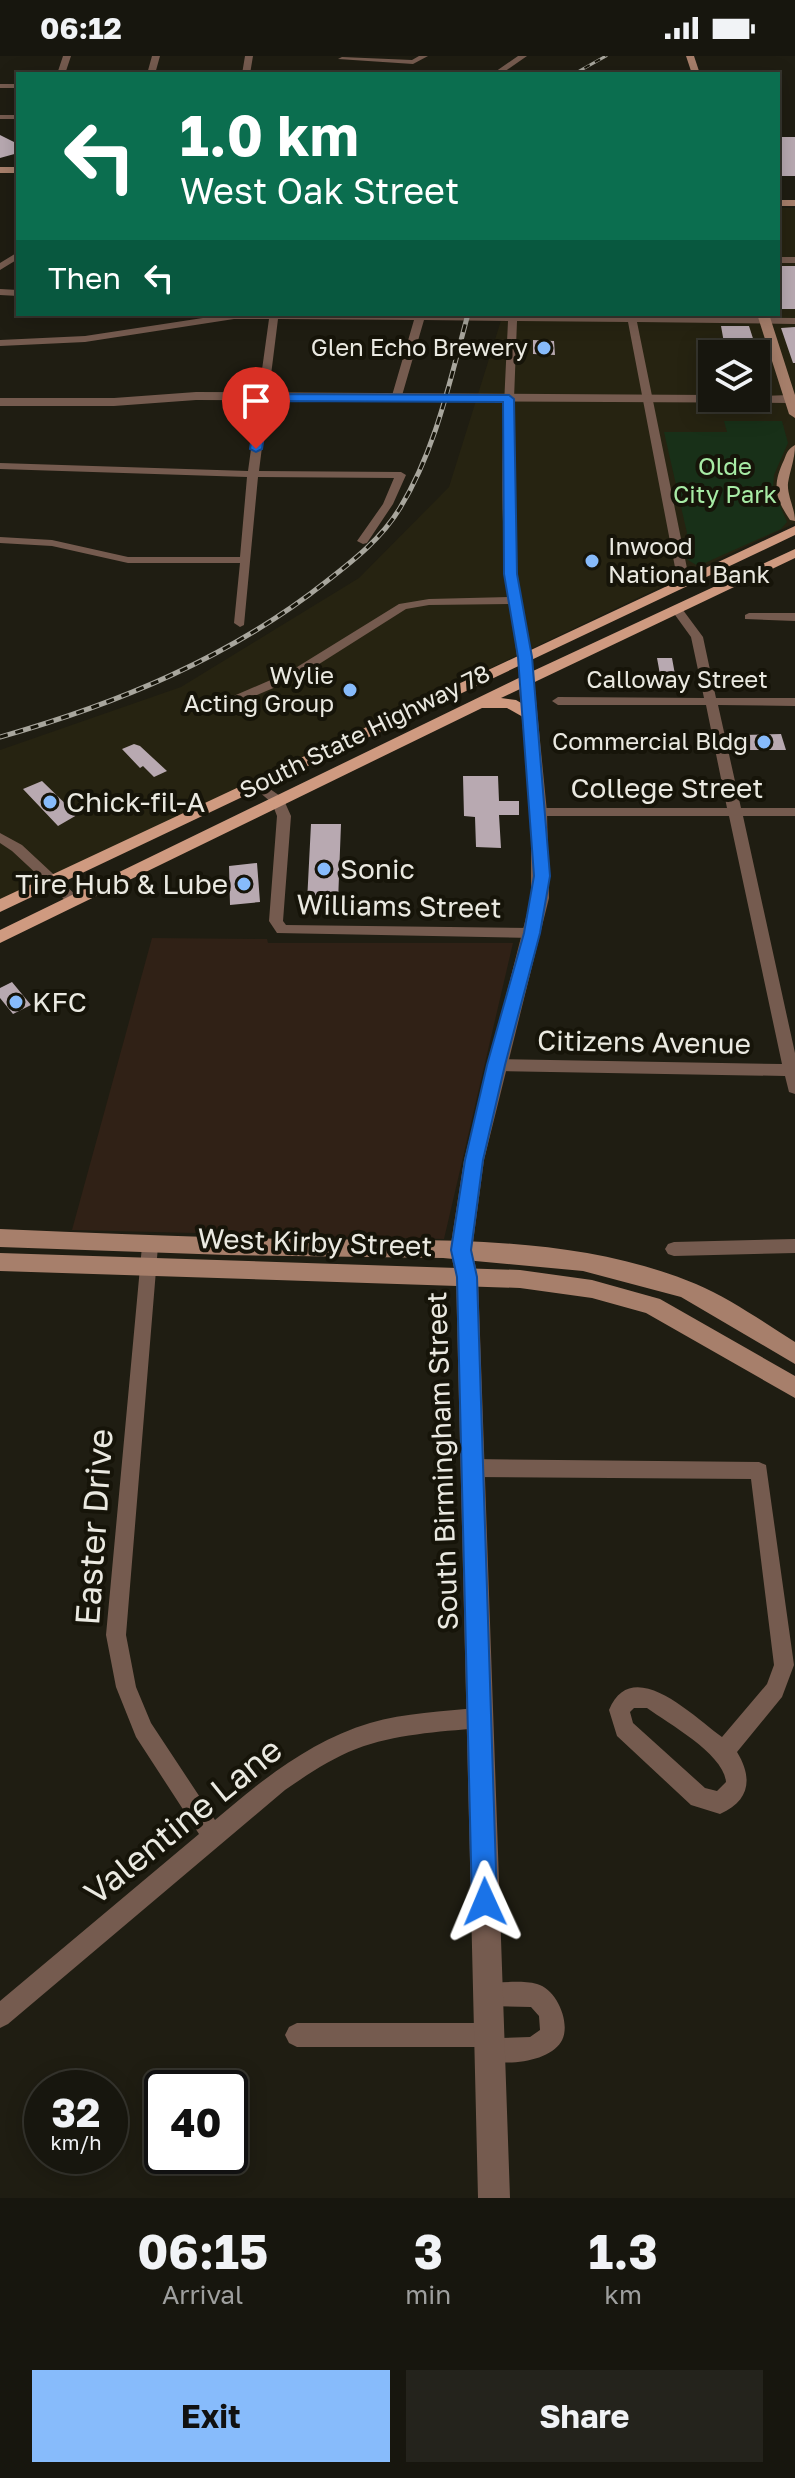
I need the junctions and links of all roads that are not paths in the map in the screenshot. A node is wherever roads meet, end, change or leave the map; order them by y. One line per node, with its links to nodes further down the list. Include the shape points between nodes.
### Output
1 (424, 56): 3 (street, via 413,62)
2 (523, 56): 4 (street)
3 (342, 58)
4 (499, 72)
5 (246, 316): 12 (street, via 85,339)
6 (274, 316): 13 (street)
7 (420, 316): 10 (street); 15 (street)
8 (632, 317): 9 (street); 10 (street); 14 (street)
9 (764, 317): 11 (street); 17 (main road)
10 (513, 318): 16 (street, South Birmingham Street)
11 (795, 321)
12 (0, 343)
13 (264, 397): 15 (street); 18 (street); 23 (street)
14 (648, 398): 16 (street); 17 (street); 30 (street)
15 (396, 399): 16 (street)
16 (509, 399): 31 (street, South Birmingham Street)
17 (792, 399): 19 (main road)
18 (0, 402)
19 (795, 417): 20 (main road)
20 (795, 431)
21 (795, 449): 24 (main road, via 780,483)
22 (0, 466): 23 (street)
23 (253, 474): 27 (street, via 401,475); 29 (street)
24 (795, 517)
25 (795, 530): 30 (main road, South State Highway 78)
26 (0, 540): 29 (street, via 52,543 128,560)
27 (363, 541)
28 (792, 555): 32 (main road, South State Highway 78)
29 (245, 560): 35 (street)
30 (684, 583): 36 (main road, South State Highway 78)
31 (515, 600): 36 (street, South Birmingham Street); 41 (street, via 403,606 293,675)
32 (676, 608): 36 (main road, South State Highway 78); 38 (street, via 697,637)
33 (749, 617): 34 (street)
34 (795, 617)
35 (240, 623)
36 (526, 668): 40 (main road, South State Highway 78); 42 (street, South Birmingham Street); 43 (main road, South State Highway 78)
37 (558, 701): 38 (street, Calloway Street)
38 (710, 702): 39 (street, Calloway Street); 46 (street)
39 (795, 702)
40 (478, 703): 42 (main road, via 510,703); 44 (main road, South State Highway 78)
41 (219, 707)
42 (529, 714): 45 (street, South Birmingham Street)
43 (257, 784): 44 (street); 49 (main road, South State Highway 78)
44 (278, 801): 50 (main road, South State Highway 78); 52 (street, Williams Street, via 284,816 276,921 282,930)
45 (539, 812): 46 (street, College Street); 52 (street, South Birmingham Street, via 542,876)
46 (736, 812): 47 (street, College Street); 55 (street)
47 (795, 812)
48 (0, 837): 49 (street)
49 (52, 881): 50 (street); 51 (main road, South State Highway 78)
50 (74, 901): 53 (main road, South State Highway 78)
51 (0, 906)
52 (532, 933): 54 (street, South Birmingham Street)
53 (0, 937)
54 (496, 1065): 55 (street, Citizens Avenue); 60 (street, South Birmingham Street)
55 (791, 1070): 56 (street)
56 (795, 1088)
57 (0, 1238): 61 (main road, West Kirby Street)
58 (795, 1246): 59 (street)
59 (674, 1249)
60 (461, 1250): 61 (main road, West Kirby Street); 63 (street, South Birmingham Street); 64 (main road, West Kirby Street, via 599,1263 678,1285)
61 (148, 1256): 62 (main road, West Kirby Street); 63 (main road, West Kirby Street); 69 (street, Easter Drive, via 116,1635 126,1687 143,1730)
62 (0, 1262)
63 (467, 1277): 65 (main road, West Kirby Street, via 592,1289 652,1305); 66 (street, South Birmingham Street)
64 (795, 1354)
65 (795, 1388)
66 (472, 1468): 67 (street, South Birmingham Street); 68 (street, via 759,1471 784,1665 775,1690)
67 (479, 1718): 69 (street, Valentine Lane, via 399,1727 356,1739 277,1782); 70 (street, South Birmingham Street)
68 (724, 1751): 68 (street, via 736,1770 737,1786 720,1803 699,1797 624,1729 619,1710 629,1697 650,1698)
69 (213, 1836): 71 (street, Valentine Lane)
70 (487, 1994): 73 (street, South Birmingham Street); 73 (street, via 536,1995 552,2013 553,2023 552,2036 534,2049)
71 (0, 2016)
72 (297, 2035): 73 (street)
73 (488, 2042): 74 (street, South Birmingham Street)
74 (494, 2198)

